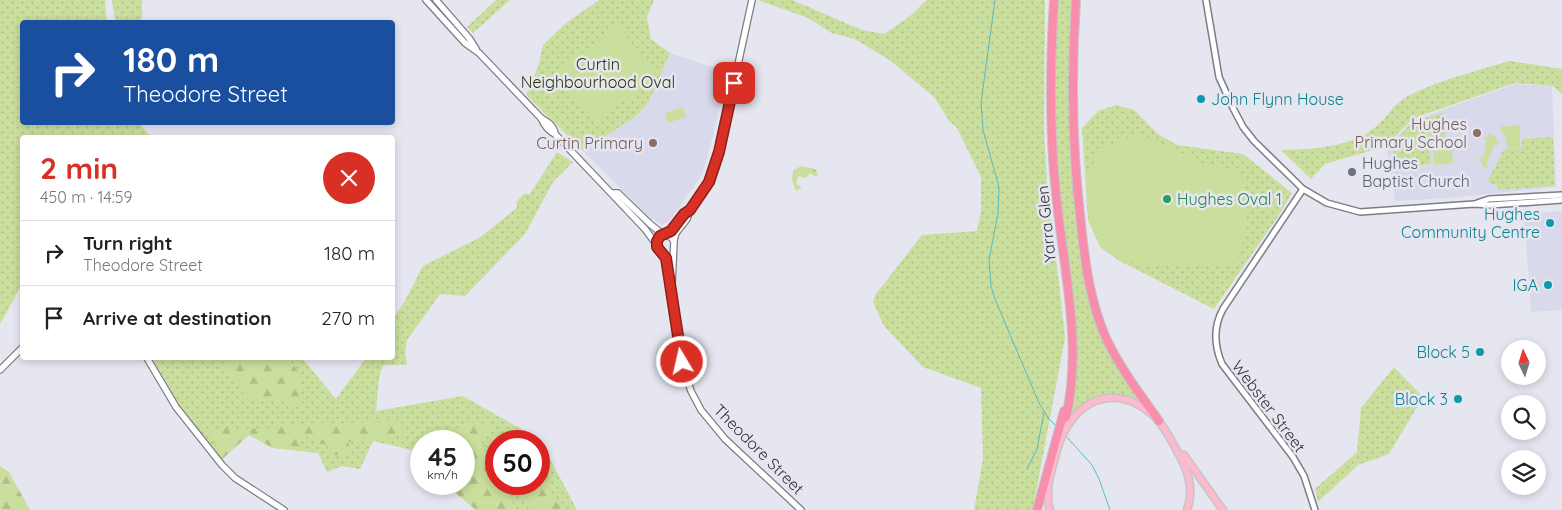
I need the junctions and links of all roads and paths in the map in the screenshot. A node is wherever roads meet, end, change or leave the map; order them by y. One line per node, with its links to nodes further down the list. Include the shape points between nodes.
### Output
1 (426, 0): 7 (main road)
2 (436, 0): 7 (main road)
3 (752, 0): 13 (main road, Theodore Street, via 719,152 709,182)
4 (1054, 0): 21 (highway, Yarra Glen, via 1051,67 1053,152 1073,362)
5 (1078, 0): 22 (highway, via 1074,131 1088,278 1106,337)
6 (1206, 0): 8 (street, via 1221,82 1243,126)
7 (478, 53): 9 (main road, via 551,125 555,134)
8 (1303, 189): 12 (street, via 1327,203 1360,212); 30 (street, Webster Street, via 1223,309 1215,335 1222,364 1293,457 1304,476)
9 (613, 194): 14 (main road, via 618,193); 16 (main road, Theodore Street)
10 (1562, 195): 12 (street, via 1489,199)
11 (1562, 200): 12 (street)
12 (1474, 204)
13 (690, 210): 14 (main road, Theodore Street); 15 (main road, Theodore Street, via 676,233)
14 (665, 234): 15 (main road); 16 (main road, via 658,238)
15 (674, 243): 16 (main road, via 669,251); 17 (main road, Theodore Street)
16 (658, 247): 17 (main road, Theodore Street, via 666,258)
17 (671, 291): 25 (main road, Theodore Street, via 684,370 701,410 725,439)
18 (20, 350): 20 (main road)
19 (148, 360): 24 (main road, via 176,406 222,465 235,478)
20 (0, 370)
21 (1067, 417): 22 (main road, via 1097,400 1124,399 1138,404); 23 (highway, Yarra Glen)
22 (1161, 425): 28 (main road, via 1189,476); 29 (main road)
23 (1058, 445): 26 (highway, Yarra Glen); 27 (main road, via 1048,486)
24 (284, 510)
25 (801, 510)
26 (1037, 510)
27 (1049, 510)
28 (1187, 510)
29 (1223, 510)
30 (1315, 510)

